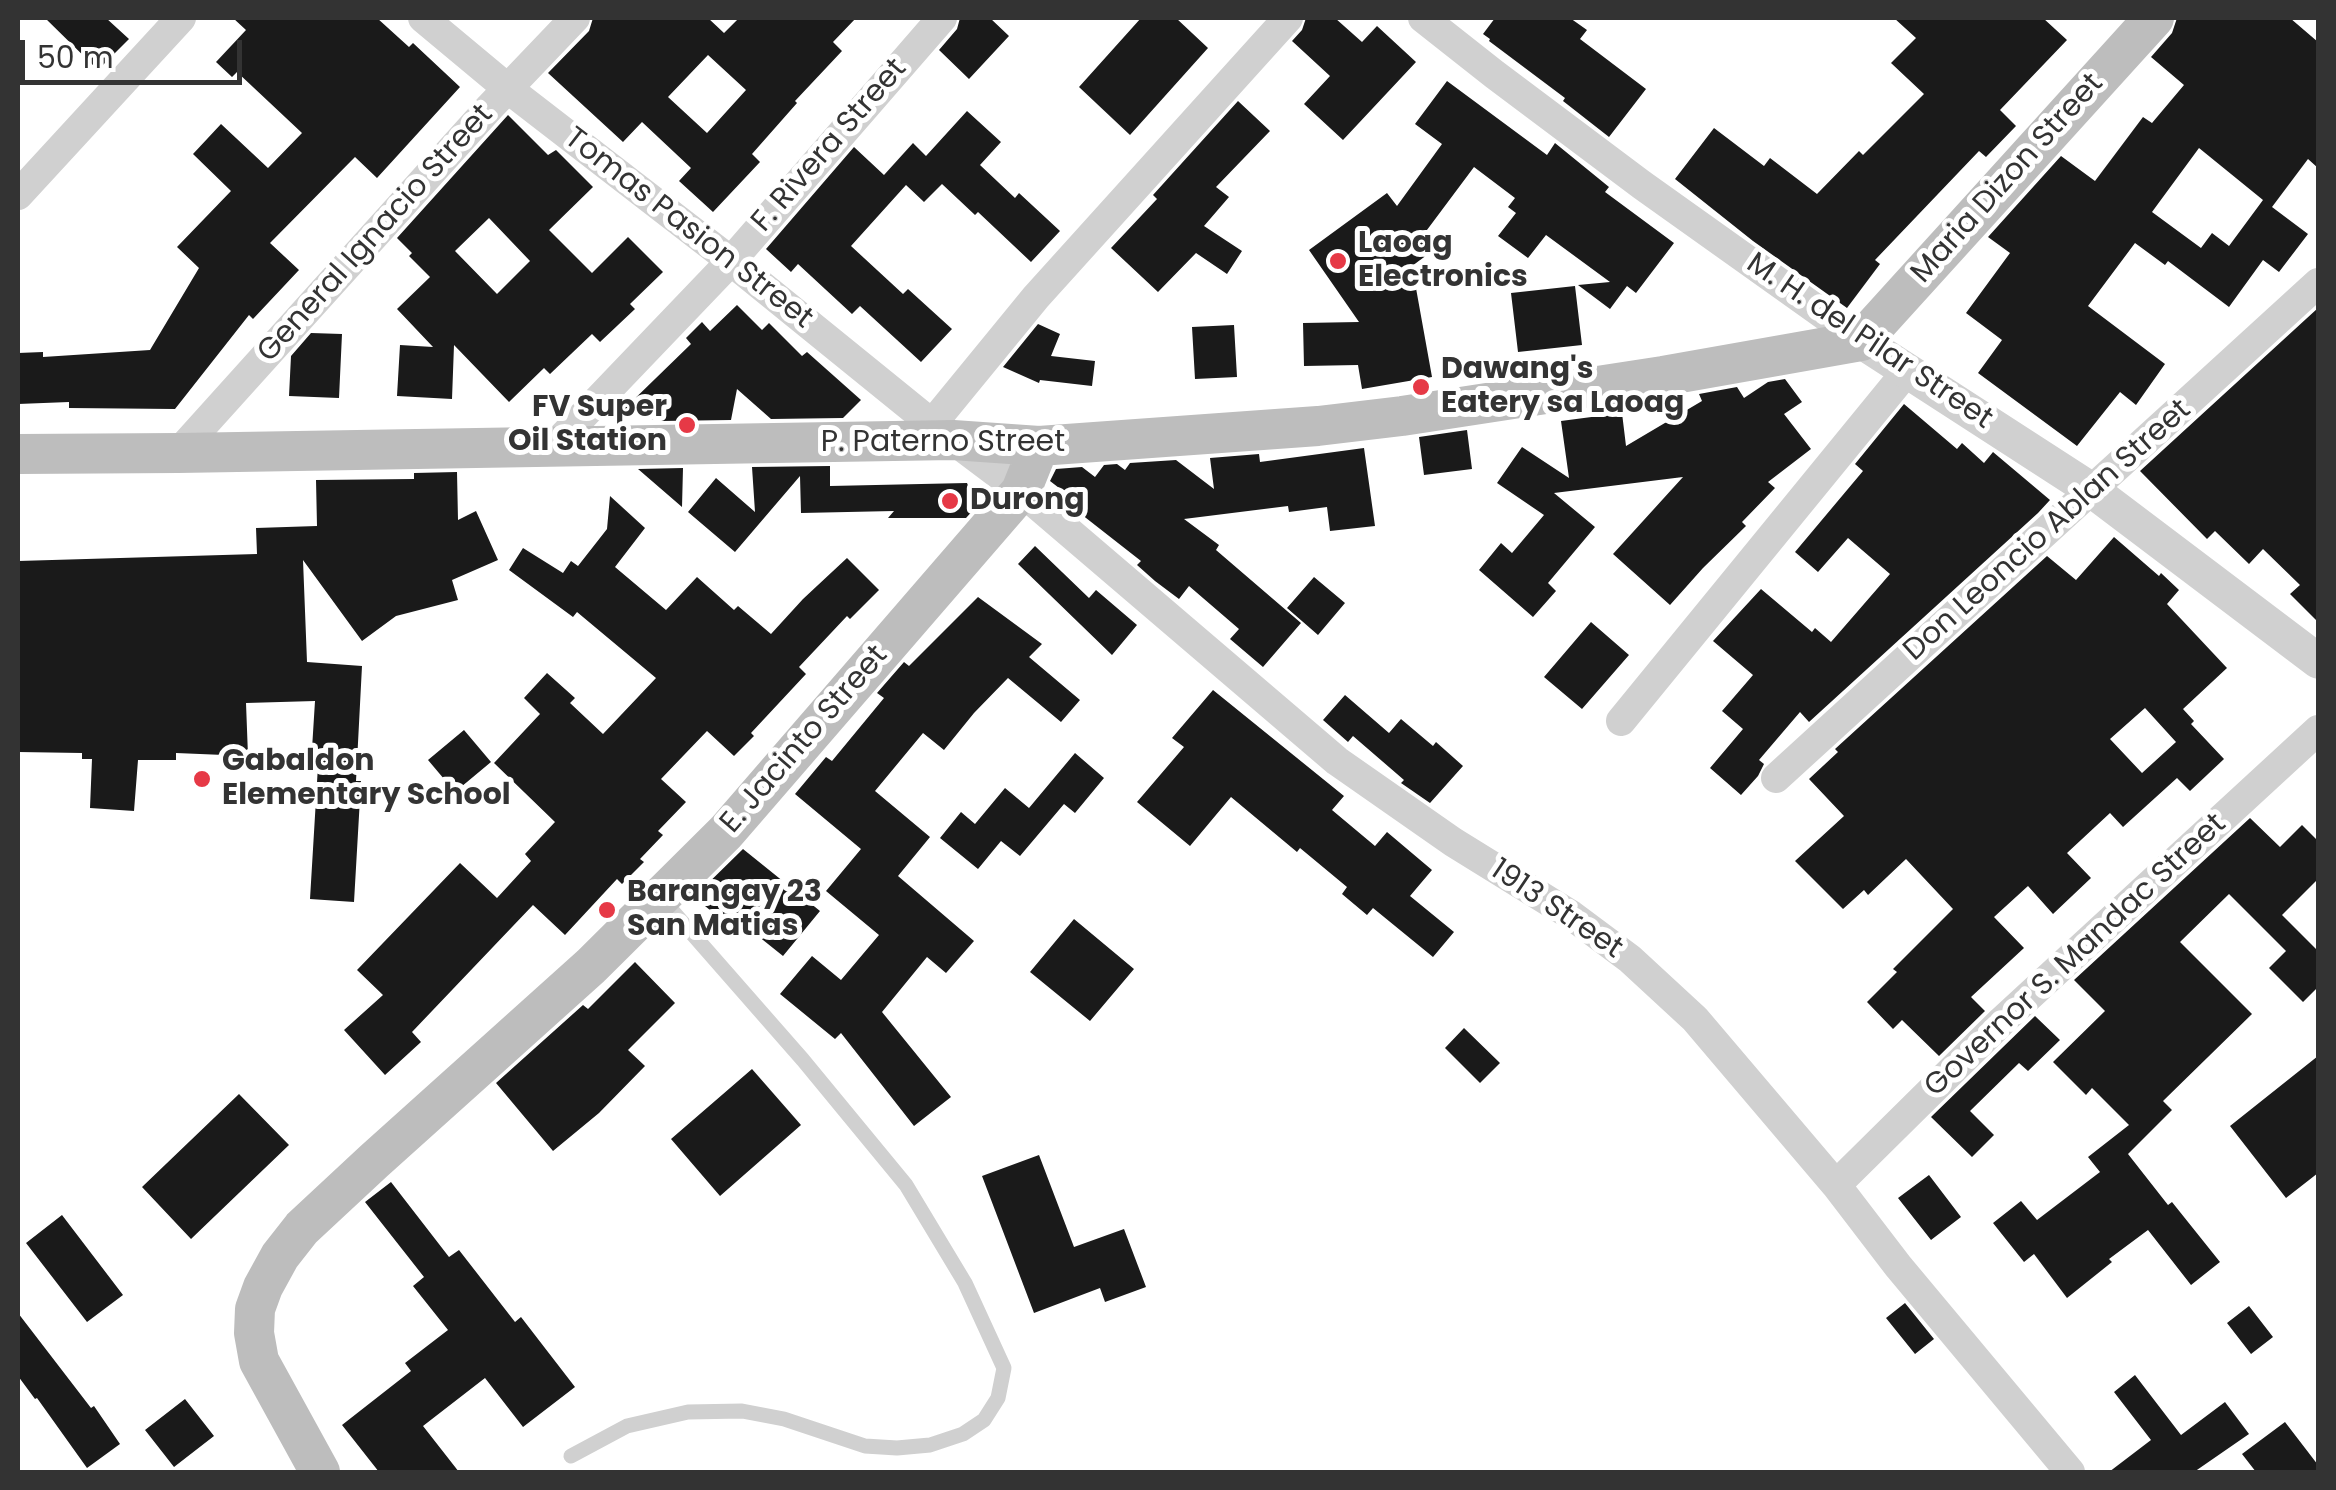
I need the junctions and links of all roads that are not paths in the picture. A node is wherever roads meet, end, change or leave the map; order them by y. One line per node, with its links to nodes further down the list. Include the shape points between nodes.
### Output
1 (182, 18): 9 (street)
2 (422, 18): 8 (street, Tomas Pasion Street)
3 (575, 18): 8 (street, General Ignacio Street)
4 (942, 18): 10 (street, F. Rivera Street)
5 (1288, 18): 14 (street, via 1036,297)
6 (1423, 18): 12 (street, M. H. del Pilar Street)
7 (2154, 18): 12 (main road, Maria Dizon Street)
8 (508, 88): 10 (street, Tomas Pasion Street); 17 (street, General Ignacio Street)
9 (18, 196)
10 (731, 261): 14 (street, Tomas Pasion Street); 16 (street, F. Rivera Street)
11 (2318, 283): 19 (street, Don Leoncio Ablan Street)
12 (1862, 341): 13 (street, M. H. del Pilar Street); 15 (main road, P. Paterno Street, via 1402,416)
13 (1907, 371): 19 (street, M. H. del Pilar Street); 22 (street)
14 (943, 432): 15 (main road, P. Paterno Street); 16 (main road, P. Paterno Street); 20 (street, 1913 Street)
15 (1039, 446): 20 (main road, E. Jacinto Street)
16 (552, 447): 17 (main road, P. Paterno Street)
17 (178, 453): 18 (main road, P. Paterno Street)
18 (18, 454)
19 (2093, 490): 21 (street, M. H. del Pilar Street); 24 (street, Don Leoncio Ablan Street)
20 (1021, 491): 25 (main road, E. Jacinto Street); 26 (street, 1913 Street, via 1337,761 1630,959 1695,1019)
21 (2318, 661)
22 (1622, 721)
23 (2318, 730): 26 (street, Governor S. Mandac Street, via 2002,1021)
24 (1776, 778)
25 (661, 898): 27 (lane, via 906,1185 1004,1368 998,1398 984,1420 930,1445 865,1446 742,1411 688,1412 627,1426); 28 (main road, E. Jacinto Street, via 302,1228 280,1256 255,1309 254,1333 260,1361)
26 (1836, 1185): 29 (street, 1913 Street)
27 (571, 1456)
28 (320, 1472)
29 (2070, 1472)

